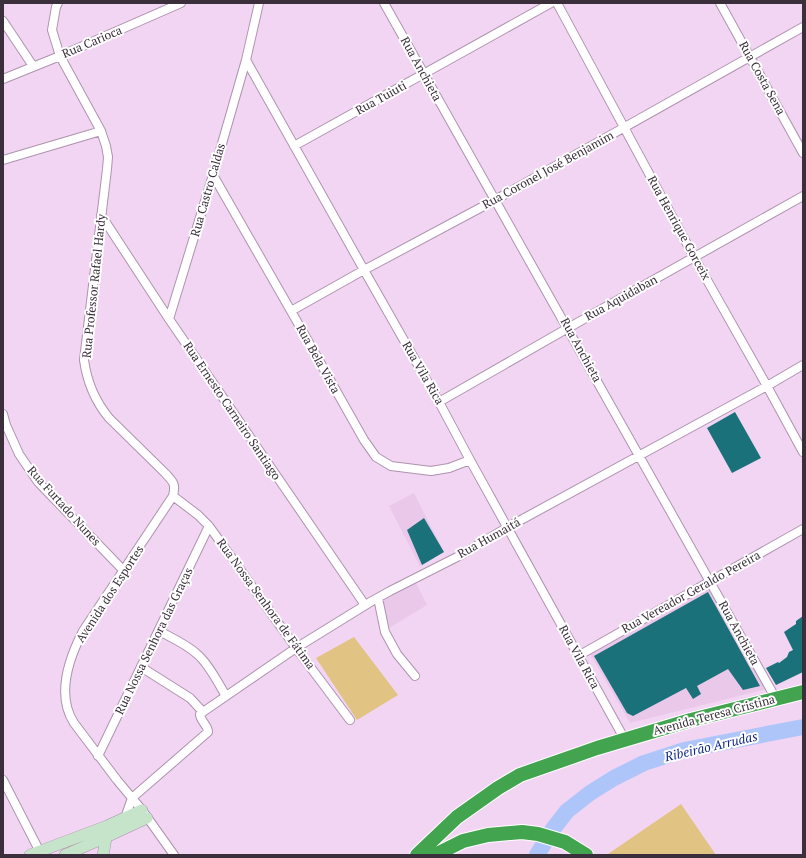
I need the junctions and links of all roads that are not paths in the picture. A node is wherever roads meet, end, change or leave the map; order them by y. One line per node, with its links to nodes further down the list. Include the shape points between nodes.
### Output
1 (58, 3): 10 (street, Rua Professor Rafael Hardy, via 52,30)
2 (181, 3): 10 (street, Rua Carioca)
3 (259, 3): 12 (street)
4 (384, 3): 14 (street, Rua Anchieta)
5 (551, 3): 14 (street, Rua Tuiuti)
6 (557, 3): 16 (street, Rua Henrique Gorceix)
7 (720, 3): 11 (street, Rua Costa Sena)
8 (3, 22): 13 (street)
9 (803, 27): 11 (street, Rua Coronel José Benjamim)
10 (60, 56): 13 (street, Rua Carioca); 17 (street, Rua Professor Rafael Hardy)
11 (750, 57): 16 (street, Rua Coronel José Benjamim); 19 (street, Rua Costa Sena)
12 (246, 60): 18 (street, Rua Vila Rica); 21 (street, Rua Castro Caldas)
13 (33, 66): 15 (street, Rua Carioca)
14 (424, 74): 18 (street, Rua Tuiuti); 23 (street, Rua Anchieta)
15 (3, 79)
16 (624, 128): 23 (street, Rua Coronel José Benjamim); 25 (street, Rua Henrique Gorceix)
17 (101, 131): 20 (street); 24 (street, Rua Professor Rafael Hardy, via 108,157)
18 (294, 146): 26 (street, Rua Vila Rica)
19 (803, 153)
20 (3, 160)
21 (213, 175): 27 (street, Rua Bela Vista); 28 (street, Rua Castro Caldas)
22 (803, 196): 25 (street, Rua Aquidaban)
23 (495, 200): 26 (street, Rua Coronel José Benjamim); 29 (street, Rua Anchieta)
24 (101, 216): 28 (street, Rua Ernesto Carneiro Santiago); 37 (street, Rua Professor Rafael Hardy, via 84,360 86,371 101,409 172,482 175,488)
25 (694, 257): 29 (street, Rua Aquidaban); 31 (street, Rua Henrique Gorceix)
26 (364, 270): 27 (street, Rua Coronel José Benjamim); 32 (street, Rua Vila Rica)
27 (291, 311): 36 (street, Rua Bela Vista, via 376,457 391,466 430,471 449,468)
28 (169, 319): 44 (street, Rua Ernesto Carneiro Santiago)
29 (568, 328): 32 (street, Rua Aquidaban); 35 (street, Rua Anchieta)
30 (803, 365): 31 (street, Rua Humaitá)
31 (768, 386): 34 (street, Rua Henrique Gorceix); 35 (street, Rua Humaitá)
32 (440, 402): 36 (street, Rua Vila Rica)
33 (3, 414): 41 (street, Rua Furtado Nunes, via 19,454 38,482)
34 (803, 452)
35 (640, 456): 39 (street, Rua Humaitá); 42 (street, Rua Anchieta)
36 (470, 460): 39 (street, Rua Vila Rica)
37 (173, 496): 38 (street, Rua Nossa Senhora de Fátima); 41 (street, Avenida dos Esportes)
38 (209, 526): 45 (street, Rua Nossa Senhora das Graças); 46 (street, Rua Nossa Senhora de Fátima)
39 (508, 528): 43 (street, Rua Humaitá); 47 (street, Rua Vila Rica)
40 (803, 529): 42 (street, Rua Vereador Geraldo Pereira)
41 (124, 572): 56 (street, Avenida dos Esportes, via 81,635 72,654 66,681 65,698 69,712)
42 (710, 581): 47 (street, Rua Vereador Geraldo Pereira); 52 (street, Rua Anchieta)
43 (378, 598): 44 (street, Rua Humaitá); 49 (street, via 386,632 397,654)
44 (365, 605): 46 (street, Rua Humaitá)
45 (159, 631): 48 (street, Rua Nossa Senhora das Graças); 51 (street, via 204,660)
46 (296, 648): 51 (street, Rua Humaitá); 54 (street, Rua Nossa Senhora de Fátima)
47 (578, 656): 55 (street, Rua Vila Rica)
48 (141, 667): 53 (street, via 190,698); 56 (street, Rua Nossa Senhora das Graças)
49 (415, 676)
50 (803, 692): 52 (highway, Avenida Teresa Cristina)
51 (226, 696): 53 (street, Rua Humaitá)
52 (776, 699): 55 (highway, Avenida Teresa Cristina, via 691,720)
53 (203, 712): 58 (street, via 200,715 208,732)
54 (350, 720)
55 (625, 740): 66 (highway, Avenida Teresa Cristina, via 520,775 457,817)
56 (98, 756): 58 (street, Avenida dos Esportes)
57 (3, 780): 62 (street)
58 (132, 798): 59 (street, Avenida dos Esportes); 60 (street)
59 (144, 814): 60 (street); 61 (street); 65 (street, Avenida dos Esportes)
60 (125, 818): 61 (street)
61 (107, 832): 62 (street); 63 (street); 64 (street)
62 (35, 853)
63 (65, 855)
64 (103, 855)
65 (174, 855)
66 (417, 855)
67 (435, 855): 68 (highway, via 463,841 488,835 522,832 565,842)
68 (586, 855)

